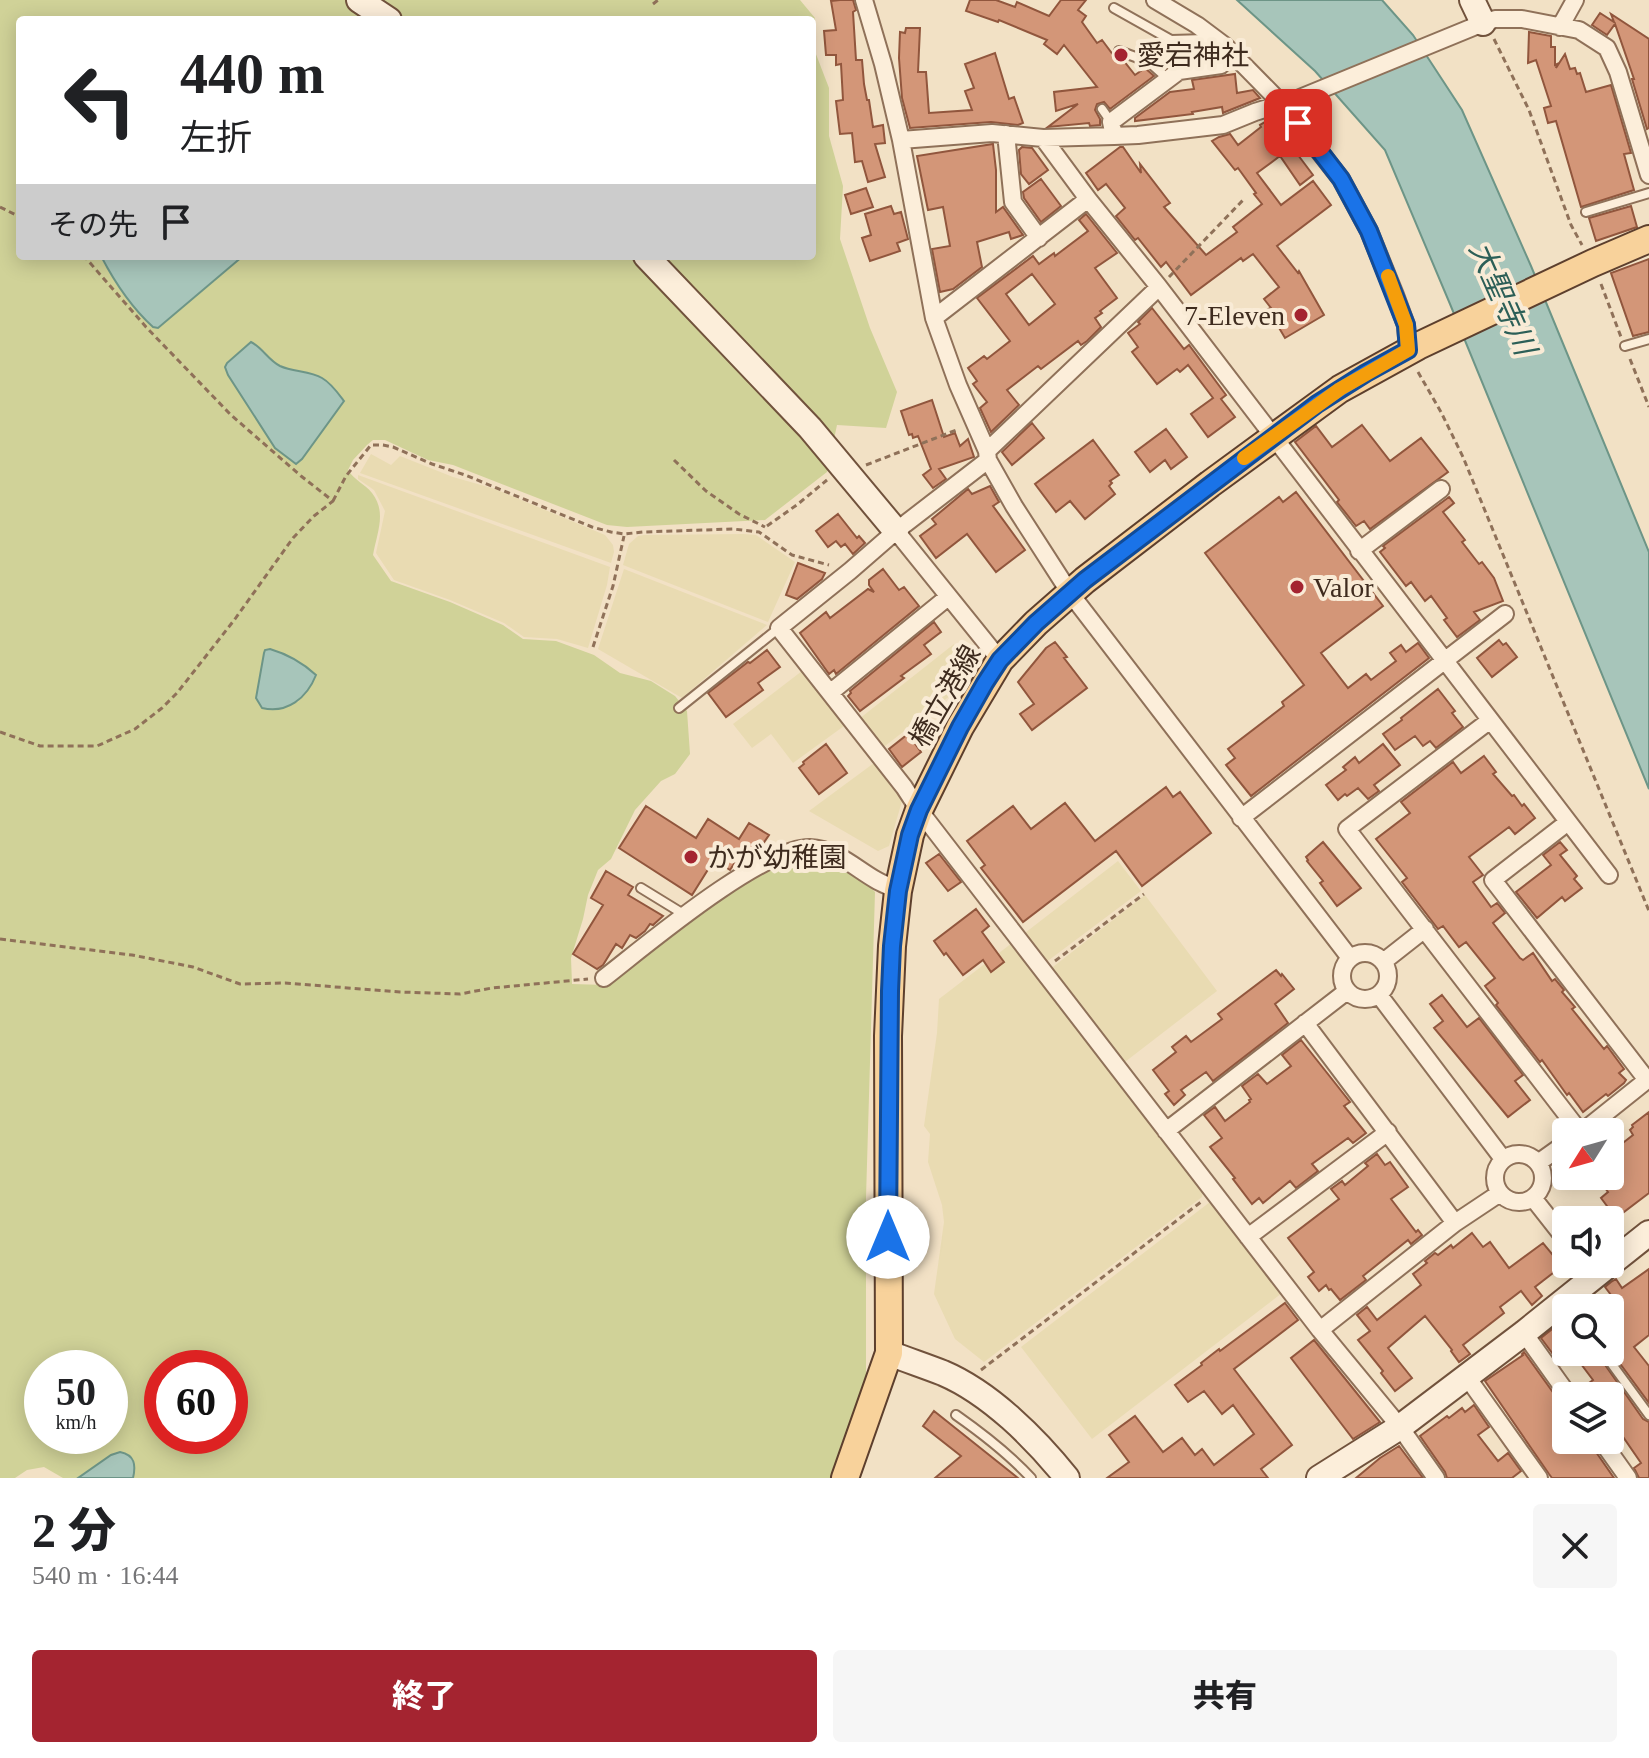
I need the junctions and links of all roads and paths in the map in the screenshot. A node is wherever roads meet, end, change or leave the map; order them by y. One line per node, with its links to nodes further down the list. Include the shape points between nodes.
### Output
1 (359, 0): 9 (street)
2 (658, 0): 7 (path)
3 (864, 0): 19 (street)
4 (1155, 0): 12 (street)
5 (1472, 0): 11 (street)
6 (1575, 0): 10 (street)
7 (653, 4)
8 (1114, 8): 12 (lane, via 1171,40)
9 (383, 16)
10 (1560, 27): 11 (street, via 1495,19); 20 (street, via 1579,30 1607,48)
11 (1472, 28): 15 (street); 29 (path, via 1498,45)
12 (1208, 37): 14 (street, via 1214,66 1179,71); 15 (street, via 1225,46)
13 (1119, 51): 14 (lane, via 1149,62)
14 (1168, 79): 16 (street)
15 (1283, 105): 16 (street, via 1223,125 1138,135); 34 (street, via 1341,179 1369,231)
16 (1109, 122): 18 (street)
17 (1006, 134): 18 (street); 19 (street); 25 (street, via 1013,202)
18 (1043, 138): 22 (street)
19 (901, 140): 31 (street)
20 (1649, 175)
21 (1649, 193): 24 (lane)
22 (1088, 199): 25 (street); 30 (street)
23 (1244, 199): 30 (path)
24 (1586, 212)
25 (1039, 238): 31 (street)
26 (1649, 239): 29 (main road, 橋立港線)
27 (87, 260): 42 (path, via 231,415)
28 (650, 260): 40 (street)
29 (1590, 265): 33 (path); 34 (main road, 橋立港線)
30 (1159, 287): 37 (street); 38 (street)
31 (934, 318): 36 (street)
32 (1649, 339): 33 (lane)
33 (1625, 346): 35 (path)
34 (1413, 348): 37 (main road, 橋立港線, via 1340,389); 67 (path, via 1412,362 1463,457)
35 (1649, 407)
36 (973, 423): 38 (street); 40 (path)
37 (1272, 437): 47 (street); 49 (main road, 橋立港線)
38 (987, 456): 44 (street); 49 (street)
39 (674, 460): 43 (path, via 706,491)
40 (845, 470): 43 (path); 44 (street)
41 (1441, 489): 47 (street)
42 (333, 501): 46 (path, via 371,445 383,445 592,527); 59 (path, via 293,538 177,693 135,729 97,746 40,746)
43 (765, 527): 45 (path)
44 (896, 531): 48 (street); 50 (street)
45 (759, 532): 46 (path); 48 (path, via 792,555)
46 (624, 534): 53 (path)
47 (1359, 551): 55 (street)
48 (850, 571): 52 (street)
49 (1070, 593): 54 (main road, 橋立港線); 61 (street)
50 (948, 597): 54 (street); 56 (street)
51 (1505, 614): 55 (street)
52 (779, 628): 56 (street); 57 (lane)
53 (593, 647)
54 (1000, 660): 60 (main road, 橋立港線)
55 (1445, 661): 58 (street); 61 (street)
56 (831, 692): 60 (street)
57 (679, 708)
58 (1489, 721): 62 (street); 69 (street, via 1347,829)
59 (0, 732)
60 (919, 810): 65 (main road, 橋立港線); 73 (street)
61 (1241, 818): 71 (street)
62 (1568, 822): 63 (street); 79 (street, via 1493,880 1647,1080)
63 (1609, 875)
64 (641, 888): 68 (lane)
65 (898, 891): 68 (street, via 834,853 810,848 755,867); 98 (main road, 橋立港線, via 888,1036)
66 (1144, 894): 73 (path)
67 (1649, 911)
68 (685, 915): 74 (street)
69 (1425, 929): 72 (street); 78 (street)
70 (0, 939): 74 (path, via 132,955 193,967 240,984 460,994)
71 (1350, 958): 72 (street, via 1363,953); 75 (street, via 1342,972)
72 (1383, 962): 76 (street, via 1388,976)
73 (1043, 971): 80 (street)
74 (604, 978)
75 (1347, 991): 76 (street, via 1364,1000); 77 (street)
76 (1379, 995): 83 (street)
77 (1305, 1023): 80 (street); 81 (street)
78 (1570, 1118)
79 (1599, 1118)
80 (1166, 1131): 85 (street)
81 (1388, 1132): 89 (street); 91 (street)
82 (1552, 1153): 84 (street)
83 (1503, 1159): 84 (street, via 1525,1155); 86 (street, via 1494,1181)
84 (1538, 1163): 87 (street, via 1542,1185)
85 (1213, 1193): 91 (street); 102 (path)
86 (1500, 1193): 87 (street, via 1517,1202); 89 (street)
87 (1533, 1198): 88 (street)
88 (1552, 1222)
89 (1455, 1223): 96 (street)
90 (1649, 1233): 92 (street)
91 (1248, 1237): 96 (street)
92 (1624, 1250)
93 (1590, 1278): 94 (street)
94 (1577, 1294)
95 (1552, 1315): 97 (street)
96 (1320, 1330): 105 (street)
97 (1524, 1333): 100 (street); 101 (street)
98 (889, 1353): 102 (street); 107 (main road, 橋立港線)
99 (1613, 1366): 104 (lane)
100 (1467, 1377): 105 (street); 112 (street)
101 (1559, 1382)
102 (962, 1384): 109 (street, via 1023,1429)
103 (956, 1415): 108 (lane)
104 (1649, 1415)
105 (1400, 1427): 110 (street); 111 (street)
106 (1611, 1454): 113 (street)
107 (845, 1478)
108 (1031, 1478)
109 (1067, 1478)
110 (1319, 1478)
111 (1436, 1478)
112 (1539, 1478)
113 (1628, 1478)

